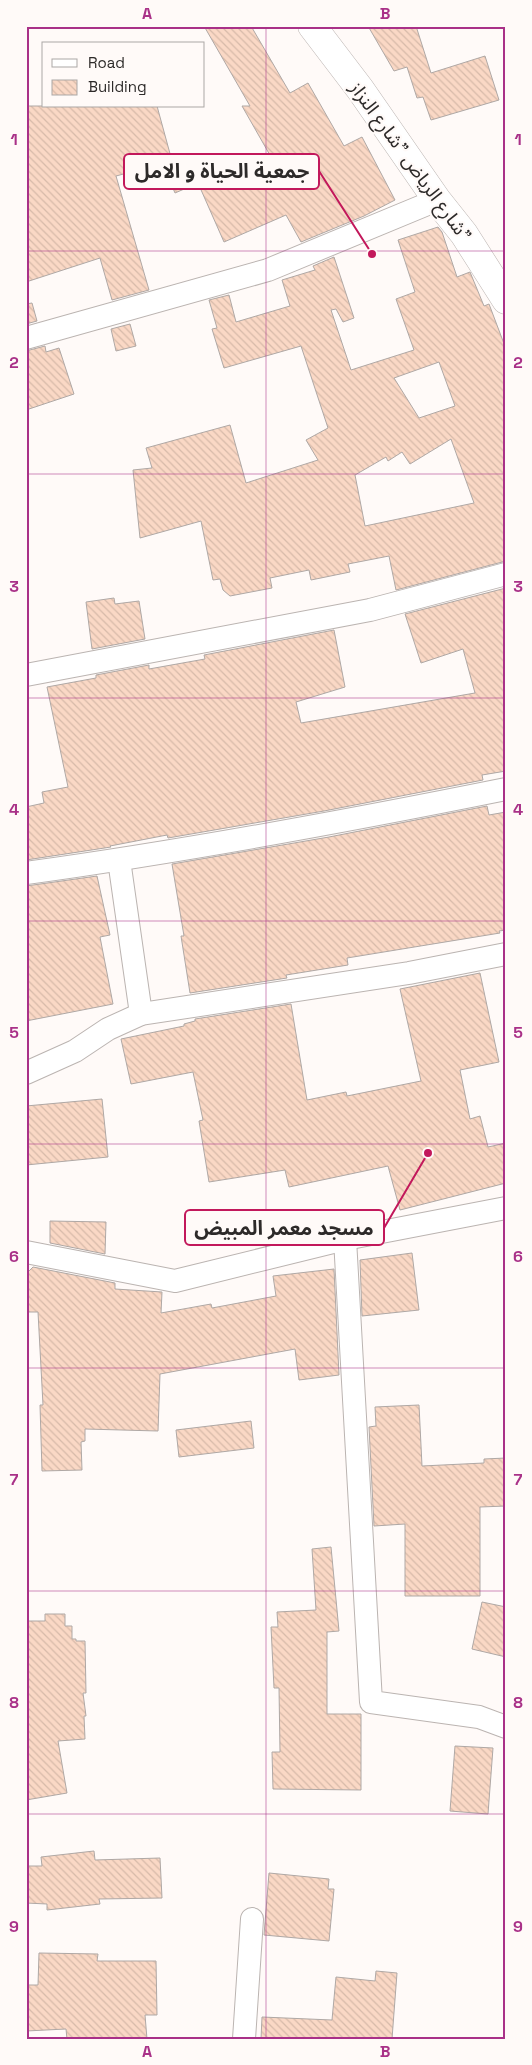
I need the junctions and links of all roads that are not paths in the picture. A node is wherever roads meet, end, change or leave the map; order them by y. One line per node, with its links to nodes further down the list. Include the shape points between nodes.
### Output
1 (312, 26): 2 (street, شارع الرياض "شارع النزاز")
2 (437, 200): 3 (street, شارع الرياض "شارع النزاز", via 464,234); 4 (street, via 268,270)
3 (506, 300)
4 (26, 338)
5 (506, 574): 6 (street, via 370,610)
6 (26, 675)
7 (506, 789): 8 (street)
8 (119, 860): 9 (street); 11 (street)
9 (26, 873)
10 (506, 954): 11 (street, via 409,973)
11 (142, 1014): 12 (street, via 108,1029 75,1051)
12 (26, 1073)
13 (506, 1208): 14 (street)
14 (345, 1239): 15 (street, via 175,1281); 16 (street, via 371,1702 479,1717)
15 (26, 1252)
16 (506, 1727)
17 (252, 1919): 18 (street)
18 (244, 2039)

